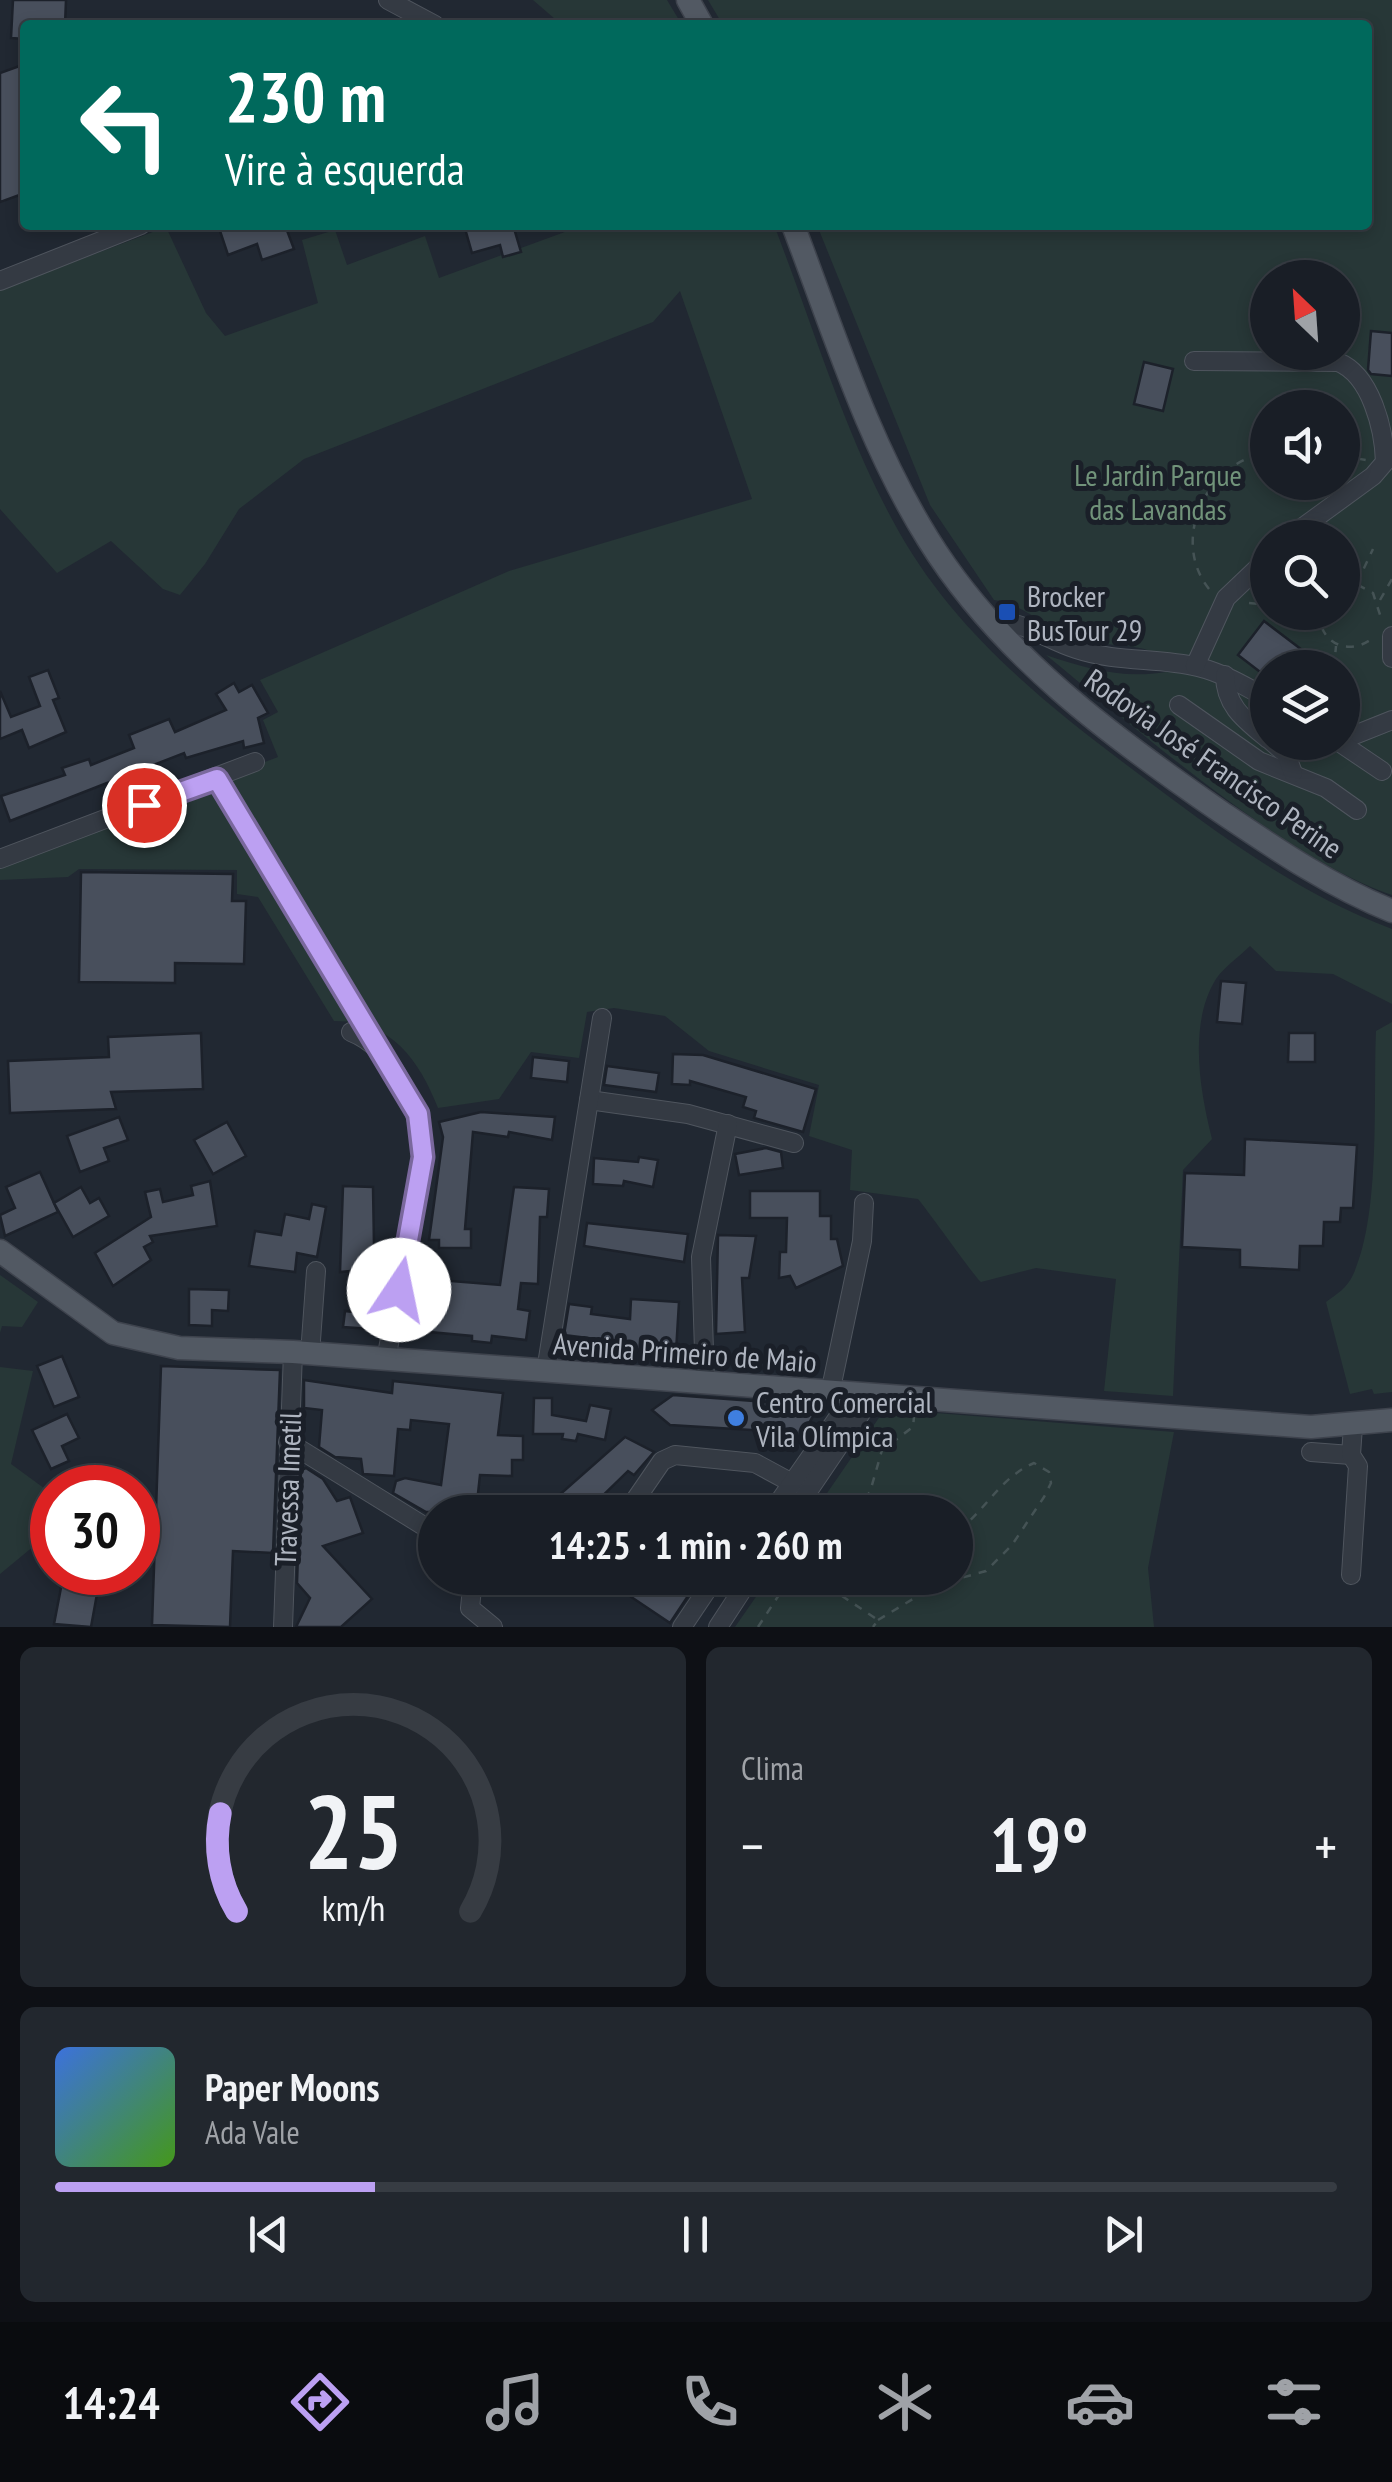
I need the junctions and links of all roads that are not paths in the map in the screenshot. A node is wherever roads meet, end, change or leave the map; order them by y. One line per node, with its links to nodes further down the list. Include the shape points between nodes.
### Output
1 (388, 0): 2 (street)
2 (426, 20)
3 (128, 230): 5 (street)
4 (795, 230): 9 (main road, Rodovia José Francisco Perine, via 887,462 928,540)
5 (0, 281)
6 (1194, 361): 7 (street, via 1338,362 1362,379 1385,442 1385,462)
7 (1313, 520)
8 (1250, 575): 12 (street, via 1226,598)
9 (990, 621): 12 (street, via 1014,620 1103,656); 27 (main road, Rodovia José Francisco Perine, via 1061,692 1158,767 1314,873)
10 (1392, 636): 11 (street)
11 (1392, 658)
12 (1195, 666): 13 (street)
13 (1225, 675): 14 (street); 17 (street, via 1225,692)
14 (1250, 689)
15 (1179, 705): 23 (street, via 1259,761)
16 (1392, 720): 18 (street)
17 (1250, 724)
18 (1360, 734)
19 (1360, 756): 22 (street)
20 (1288, 760): 23 (street)
21 (254, 762): 24 (street)
22 (1382, 771)
23 (1293, 773): 25 (street)
24 (217, 779): 26 (street); 30 (street)
25 (1357, 810)
26 (0, 859)
27 (1392, 910)
28 (602, 1018): 31 (street)
29 (351, 1032): 30 (street)
30 (372, 1040): 38 (street, via 418,1114 423,1157)
31 (589, 1100): 32 (street); 39 (street)
32 (728, 1124): 33 (street); 40 (street, via 702,1257)
33 (794, 1143)
34 (864, 1203): 41 (street)
35 (0, 1251): 37 (main road, Avenida Primeiro de Maio, via 113,1333 179,1348)
36 (316, 1271): 37 (street, Travessa Imetil)
37 (302, 1353): 38 (main road, Avenida Primeiro de Maio); 45 (street, Travessa Imetil)
38 (386, 1360): 39 (main road, Avenida Primeiro de Maio)
39 (546, 1371): 40 (main road, Avenida Primeiro de Maio)
40 (705, 1382): 41 (main road, Avenida Primeiro de Maio)
41 (852, 1396): 43 (main road, Avenida Primeiro de Maio); 44 (street)
42 (1392, 1420): 43 (main road, Avenida Primeiro de Maio)
43 (1353, 1426): 47 (street)
44 (832, 1441): 48 (street); 52 (street)
45 (288, 1442): 53 (street); 59 (street, Travessa Imetil)
46 (1311, 1452): 47 (street)
47 (1351, 1454): 54 (street, via 1358,1466)
48 (787, 1481): 49 (street, via 755,1463 667,1457); 50 (street); 51 (street)
49 (639, 1495)
50 (774, 1495)
51 (780, 1495)
52 (803, 1495)
53 (418, 1522)
54 (1352, 1575)
55 (471, 1595): 60 (street, via 470,1608)
56 (704, 1595): 61 (street)
57 (718, 1595): 62 (street)
58 (739, 1595): 63 (street)
59 (282, 1627)
60 (493, 1627)
61 (682, 1627)
62 (696, 1627)
63 (718, 1627)

